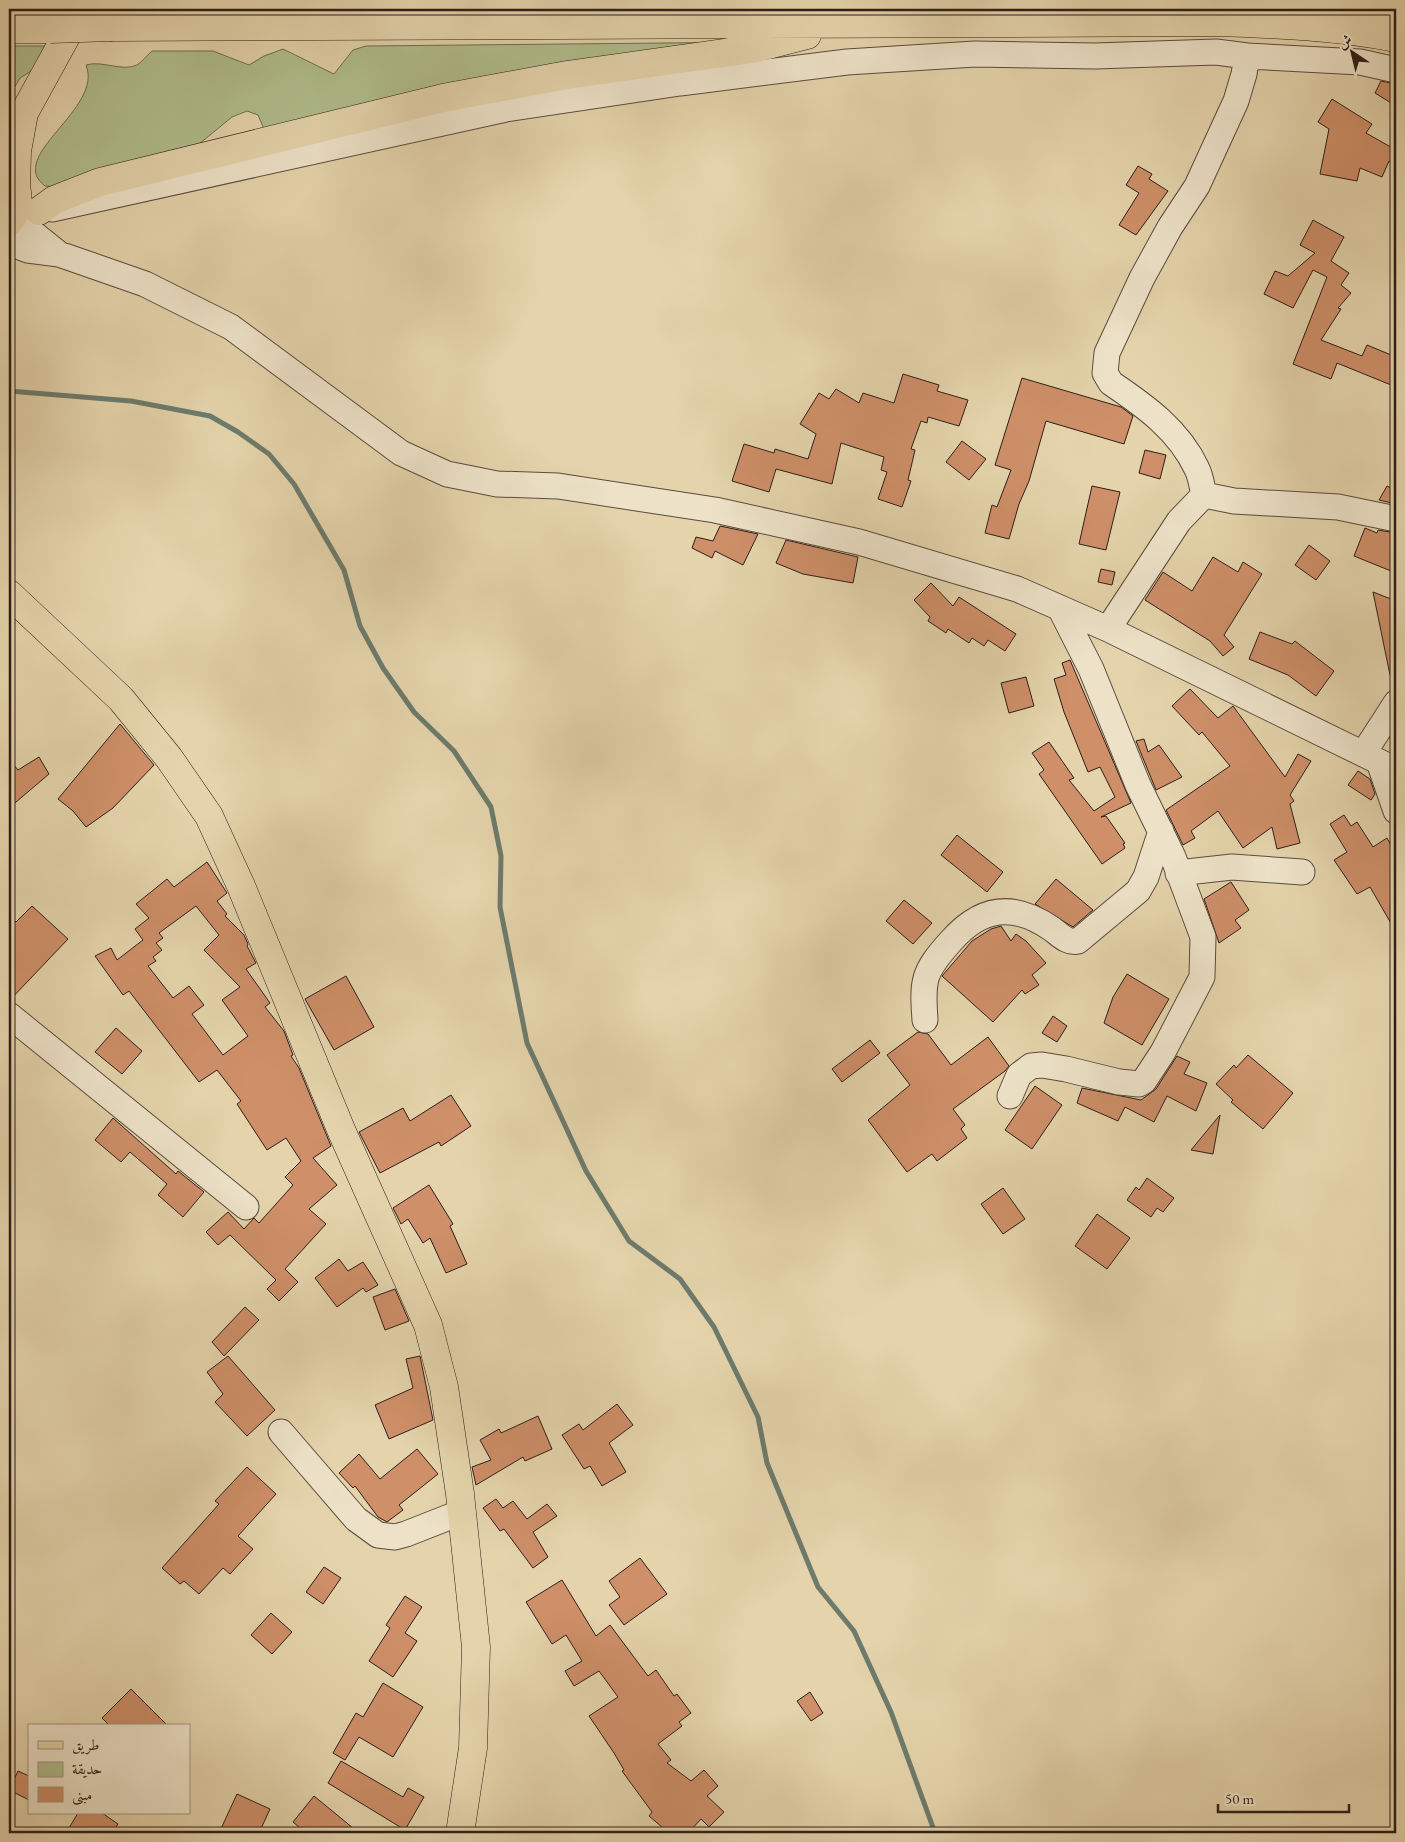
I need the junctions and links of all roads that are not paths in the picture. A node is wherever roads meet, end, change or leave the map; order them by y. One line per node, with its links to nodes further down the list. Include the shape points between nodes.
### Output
1 (81, 9): 9 (main road)
2 (1344, 9): 3 (main road)
3 (1396, 17)
4 (849, 25): 5 (main road, bridge); 6 (main road, via 1062,22 1290,24); 10 (main road, via 752,49 567,75 443,98 109,180 54,200)
5 (9, 29)
6 (1396, 38)
7 (1247, 56): 8 (street, via 1360,62); 10 (street, via 1216,52 1095,56 975,54 847,62 506,109 69,207); 13 (street, via 1232,109 1197,186 1142,278 1107,353 1104,367 1110,383 1147,407 1171,430 1198,470)
8 (1396, 70)
9 (17, 122): 10 (main road)
10 (17, 204): 12 (street)
11 (9, 243): 12 (street, via 28,250)
12 (58, 254): 16 (street, via 145,284 231,327 401,453 448,474 498,484 558,486 716,510 859,542 1016,589)
13 (1204, 495): 14 (street, via 1234,501 1338,506); 17 (street, via 1179,521)
14 (1396, 519)
15 (9, 594): 29 (main road, via 121,700 169,758 209,816 342,1132 428,1325 444,1387)
16 (1060, 608): 17 (street); 21 (street, via 1091,669 1138,785)
17 (1108, 629): 19 (street)
18 (1396, 703): 19 (street)
19 (1379, 762): 20 (street)
20 (1396, 811)
21 (1161, 831): 23 (street); 25 (street, via 1138,891 1078,941 1070,941 1042,922 1014,912 983,915 964,927 936,957 923,984)
22 (1302, 872): 23 (street, via 1232,868)
23 (1178, 873): 26 (street, via 1203,937 1202,977 1150,1074 1139,1084 1042,1065 1030,1066 1019,1075)
24 (9, 1015): 27 (street)
25 (926, 1020)
26 (1010, 1096)
27 (246, 1207)
28 (281, 1432): 29 (street, via 356,1518 378,1535 395,1537 406,1534)
29 (462, 1512): 30 (main road, via 476,1665 473,1748)
30 (460, 1833)

